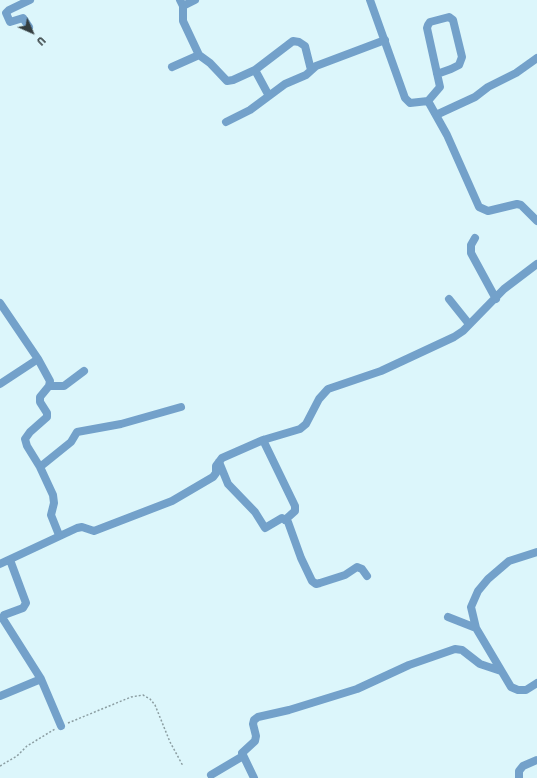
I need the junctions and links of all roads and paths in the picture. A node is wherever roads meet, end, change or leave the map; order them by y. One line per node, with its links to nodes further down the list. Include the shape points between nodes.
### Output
1 (30, 0): 5 (street, via 6,13 10,22 23,18)
2 (195, 0): 4 (street)
3 (370, 0): 6 (street)
4 (182, 3): 7 (street, via 183,21)
5 (29, 27)
6 (385, 40): 11 (street, via 324,62); 14 (street, via 407,101)
7 (199, 55): 9 (street); 10 (street, via 227,81)
8 (537, 58): 15 (street, via 475,97)
9 (172, 67)
10 (255, 70): 11 (street, via 293,41 305,46); 13 (street)
11 (311, 70): 13 (street)
12 (437, 74): 12 (street, via 459,65 462,57 453,20 449,17 430,22 428,28); 14 (street, via 440,87)
13 (269, 96): 16 (street, via 250,110)
14 (428, 101): 15 (street)
15 (436, 115): 17 (street, via 479,207 488,211 522,205)
16 (226, 122)
17 (537, 220)
18 (475, 238): 21 (street, via 471,245 471,253)
19 (537, 264): 21 (street)
20 (449, 298): 23 (street)
21 (496, 298): 23 (street)
22 (0, 303): 24 (street)
23 (469, 324): 29 (street, via 454,337 430,349 381,371 328,389 322,393 306,424 292,432)
24 (38, 359): 26 (street); 27 (street, via 50,381)
25 (84, 371): 27 (street, via 64,386)
26 (0, 384)
27 (49, 386): 31 (street, via 40,397 47,418 25,439)
28 (181, 406): 31 (street, via 121,424 76,432 71,442)
29 (263, 440): 30 (street, via 222,458); 32 (street, via 295,506 295,511)
30 (219, 462): 32 (street, via 228,484 255,512 265,528 282,518); 33 (street, via 213,477 170,502 94,531 79,527)
31 (40, 467): 33 (street, via 54,500 51,515)
32 (285, 520): 37 (street, via 293,532 312,581 316,584 345,575 357,567)
33 (59, 535): 35 (street)
34 (537, 552): 39 (street, via 509,561 478,591 471,607)
35 (10, 560): 36 (street); 41 (street, via 26,602 23,608 4,615 3,619)
36 (0, 564)
37 (367, 576)
38 (448, 617): 39 (street)
39 (476, 628): 40 (street)
40 (501, 671): 42 (street, via 511,687 518,690 526,690); 45 (street, via 480,664 458,649 446,652 409,665 357,689 258,717 253,724 255,741 242,753)
41 (41, 679): 43 (street); 44 (street)
42 (537, 683)
43 (0, 696)
44 (61, 726): 47 (path); 48 (path, via 131,697 143,695 155,705)
45 (243, 756): 49 (street); 50 (street)
46 (537, 760): 51 (street, via 521,767)
47 (0, 766)
48 (183, 766)
49 (211, 775)
50 (254, 778)
51 (519, 778)

